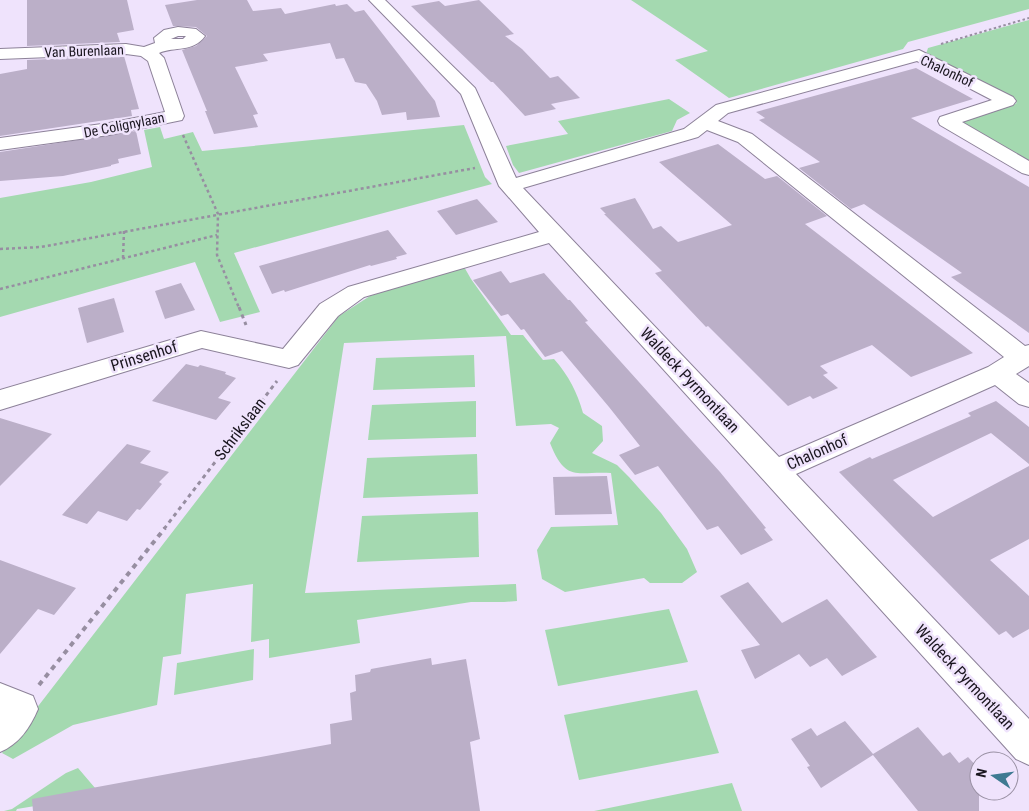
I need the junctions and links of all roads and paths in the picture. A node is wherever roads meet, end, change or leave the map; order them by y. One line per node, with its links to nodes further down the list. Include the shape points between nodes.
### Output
1 (376, 0): 11 (street, Waldeck Pyrmontlaan, via 470,92)
2 (1029, 18): 7 (path, via 919,50)
3 (166, 44): 5 (street, Van Burenlaan)
4 (0, 50): 6 (street)
5 (146, 52): 6 (street, Van Burenlaan, via 126,49); 8 (street, De Colignylaan, via 156,58)
6 (0, 54)
7 (919, 55): 9 (street, Chalonhof, via 722,109); 12 (street, Chalonhof, via 1007,101 946,121)
8 (175, 116): 10 (street, De Colignylaan); 14 (path)
9 (705, 122): 13 (street, Chalonhof, via 691,133); 22 (street, Chalonhof, via 745,138)
10 (0, 144)
11 (498, 164): 13 (street, Waldeck Pyrmontlaan); 14 (path)
12 (1029, 169)
13 (509, 186): 16 (street, Waldeck Pyrmontlaan)
14 (218, 214): 15 (path); 17 (path)
15 (124, 231): 18 (path, via 41,247); 19 (path)
16 (554, 234): 23 (street, via 356,292 329,310); 27 (street, Waldeck Pyrmontlaan)
17 (218, 235): 19 (path); 21 (path, via 217,255 250,334)
18 (0, 249)
19 (123, 258): 20 (path)
20 (0, 289)
21 (244, 348): 23 (street, Prinsenhof); 26 (street, Prinsenhof, via 201,339)
22 (1025, 356): 24 (street, Chalonhof)
23 (289, 359): 28 (path, Schrikslaan, via 283,373 183,505)
24 (997, 373): 25 (street); 27 (street, Chalonhof)
25 (1029, 397)
26 (0, 400)
27 (775, 471): 29 (street, Waldeck Pyrmontlaan)
28 (7, 714)
29 (1029, 746)

